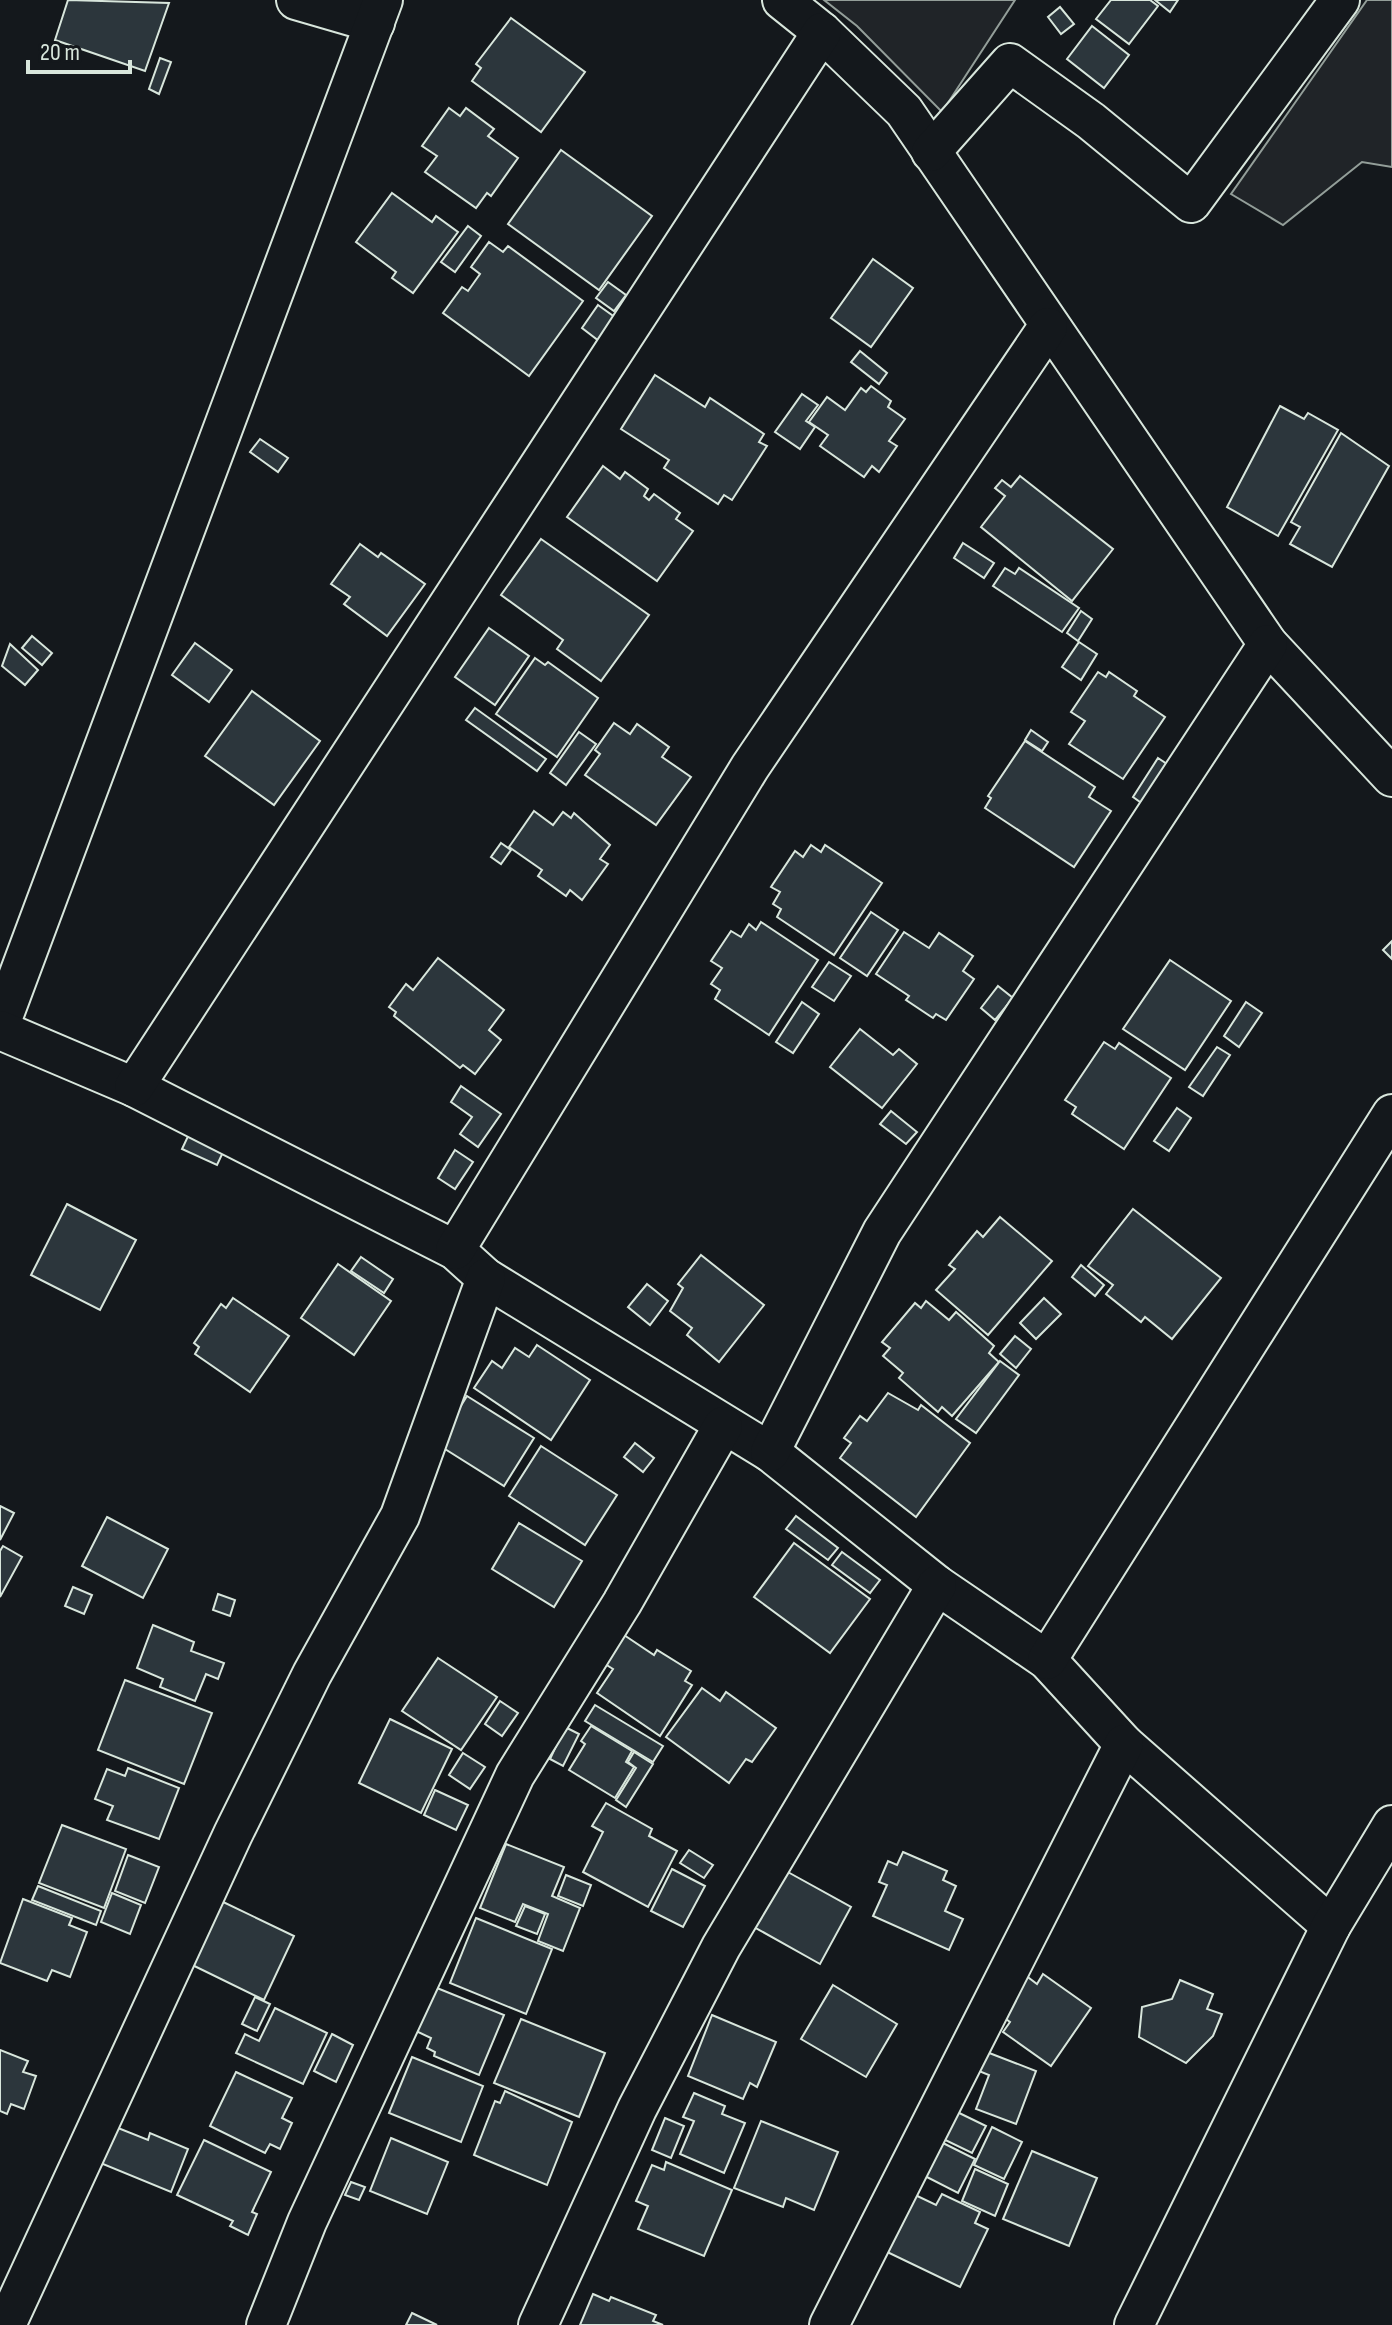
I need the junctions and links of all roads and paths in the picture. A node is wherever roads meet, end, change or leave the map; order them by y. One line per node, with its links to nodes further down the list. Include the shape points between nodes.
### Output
1 (296, 0): 4 (street)
2 (782, 0): 5 (street)
3 (1340, 0): 6 (street, via 1191,203 1010,63)
4 (379, 12): 10 (street)
5 (822, 32): 6 (street, via 904,111); 11 (street)
6 (931, 152): 7 (street)
7 (1048, 327): 8 (street); 13 (street, via 750,767)
8 (1268, 644): 9 (street); 16 (street, via 882,1232)
9 (1392, 777)
10 (0, 1028): 11 (street)
11 (134, 1087): 13 (street)
12 (1392, 1114): 18 (street)
13 (455, 1250): 14 (street)
14 (486, 1278): 15 (street); 22 (street, via 400,1516 312,1674 233,1834)
15 (723, 1426): 16 (street); 23 (street, via 515,1775 307,2222)
16 (770, 1452): 17 (street)
17 (937, 1585): 18 (street); 24 (street, via 721,1947 637,2109)
18 (1047, 1660): 19 (street)
19 (1124, 1744): 21 (street); 25 (street)
20 (1392, 1825): 21 (street)
21 (1331, 1926): 26 (street)
22 (6, 2325)
23 (266, 2325)
24 (538, 2325)
25 (829, 2325)
26 (1134, 2325)

